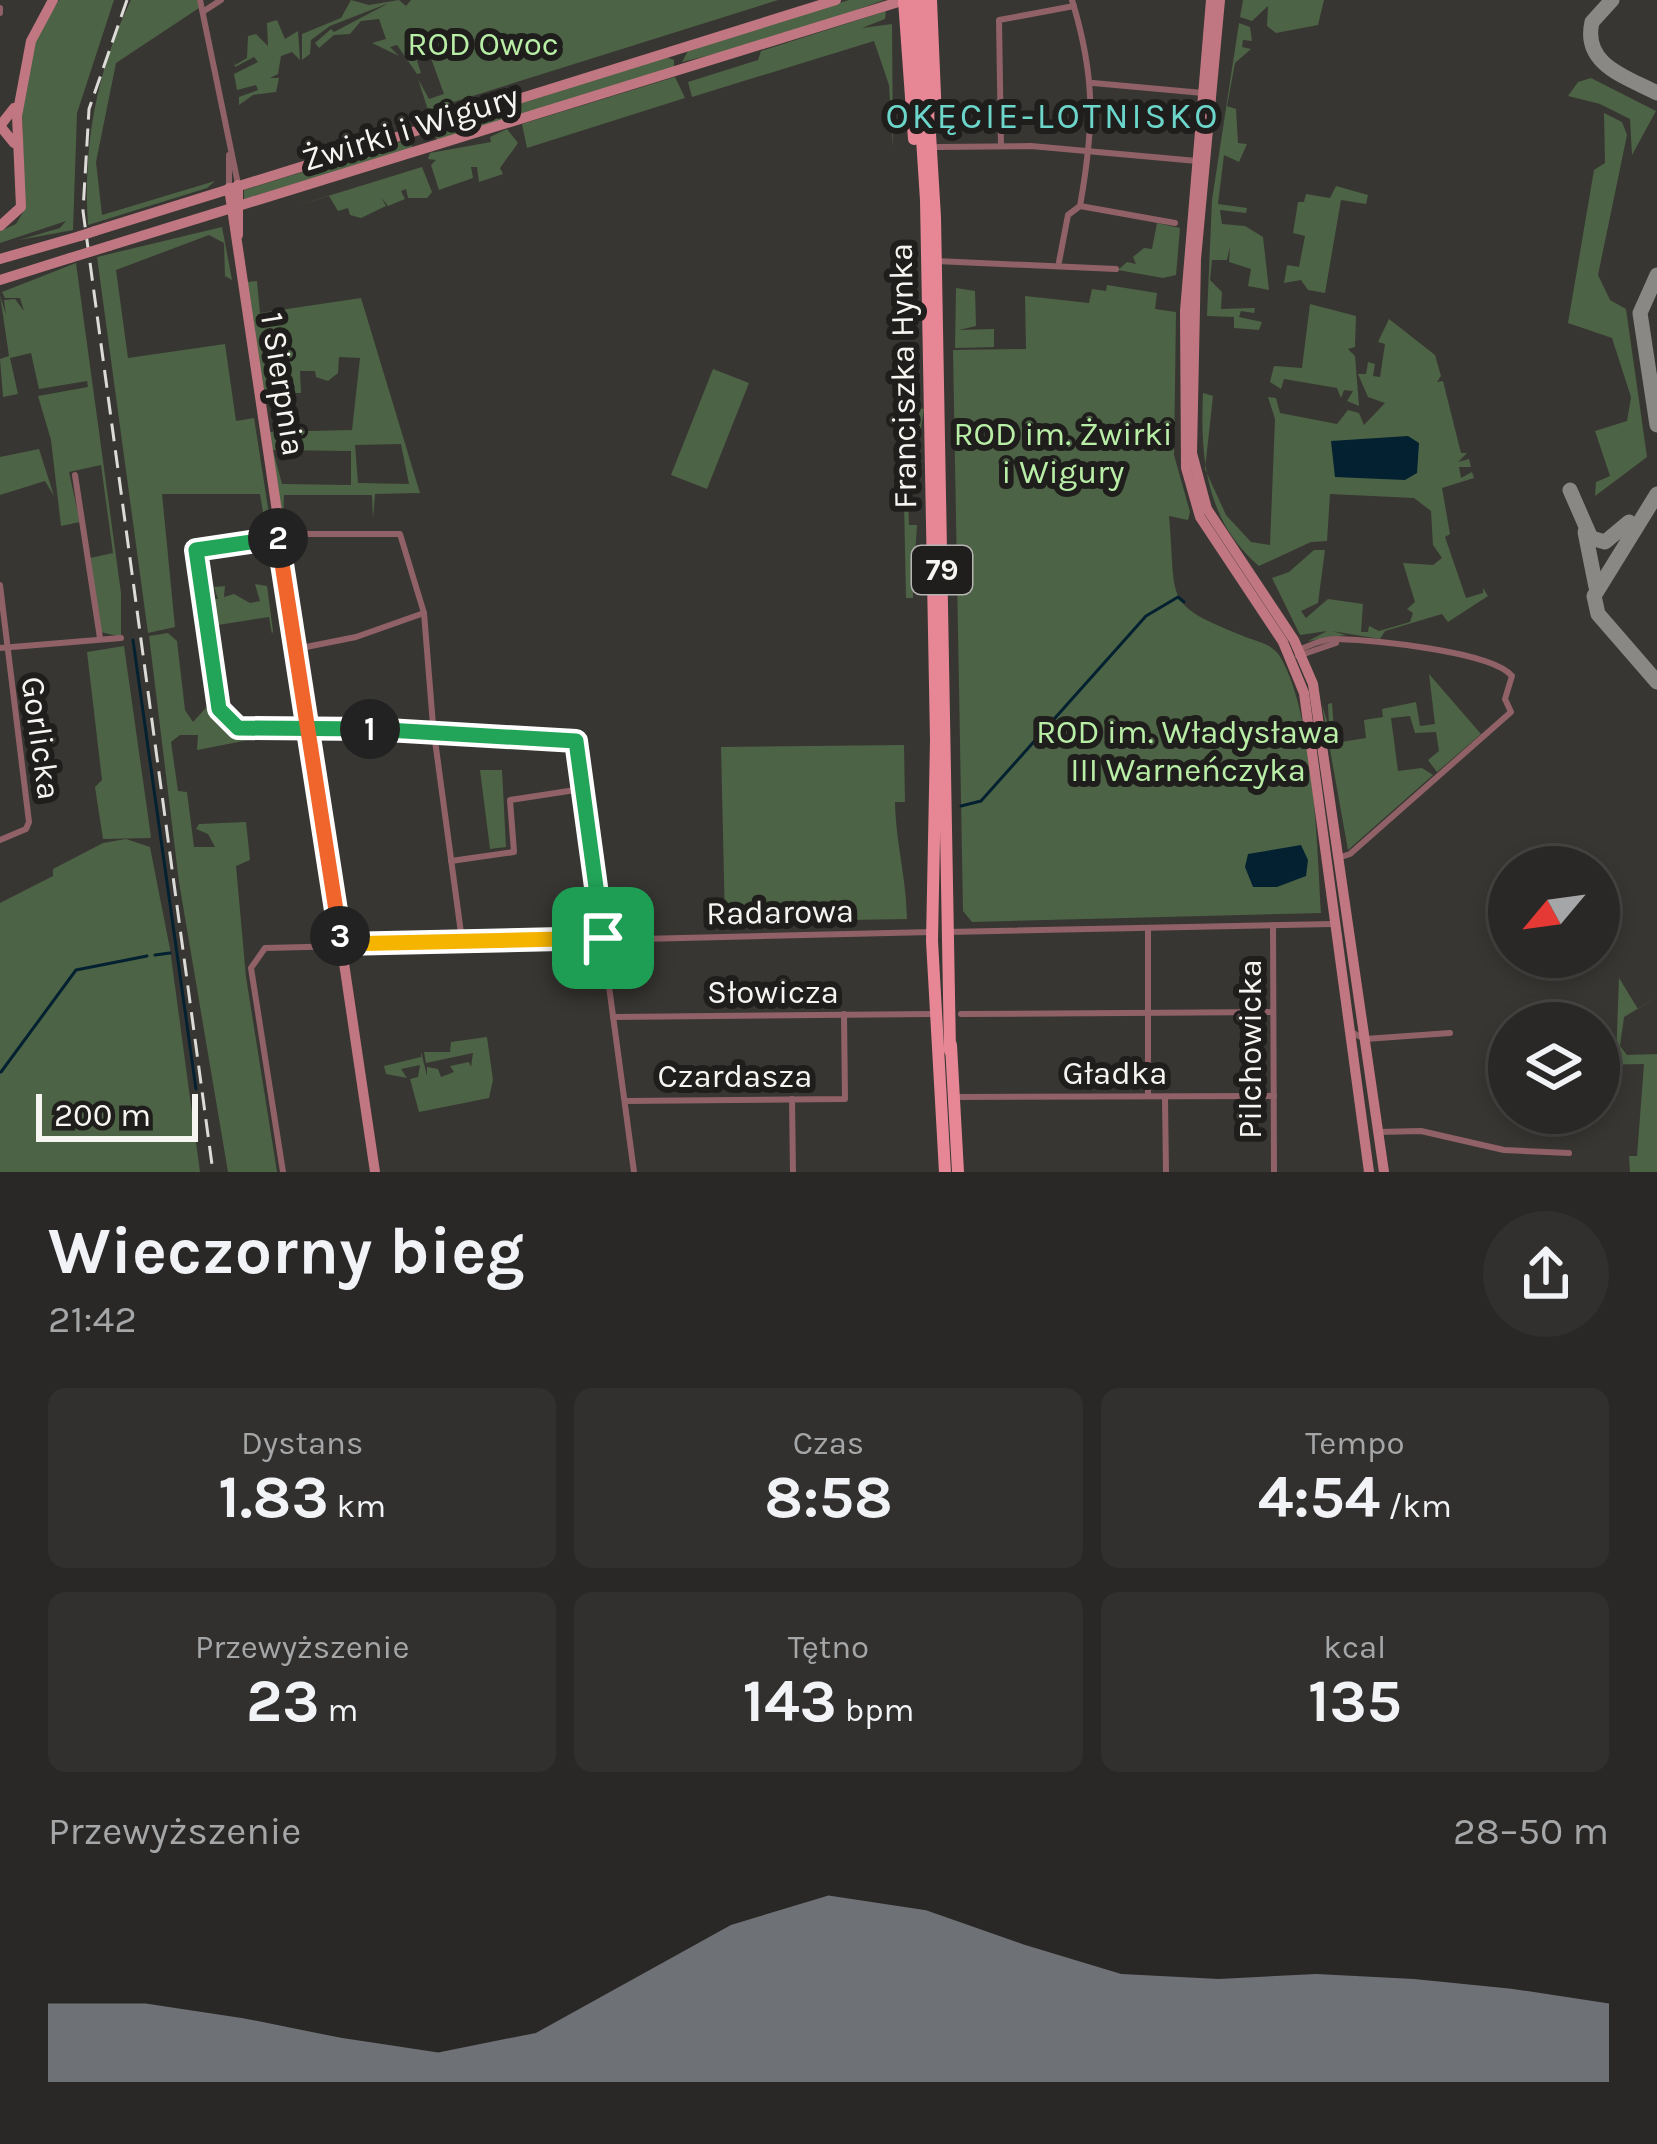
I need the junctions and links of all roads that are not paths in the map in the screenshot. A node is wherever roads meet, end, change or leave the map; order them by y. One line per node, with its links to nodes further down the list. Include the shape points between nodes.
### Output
1 (53, 0): 16 (street, via 31,41)
2 (200, 0): 10 (street, 1 Sierpnia)
3 (221, 0): 10 (street)
4 (836, 0): 11 (street, Żwirki i Wigury)
5 (906, 0): 12 (main road, Franciszka Hynka); 13 (street, Żwirki i Wigury); 21 (main road, 79, via 910,119)
6 (926, 0): 12 (main road, Franciszka Hynka); 18 (main road, 79)
7 (1211, 0): 15 (street)
8 (1220, 0): 20 (street)
9 (1073, 3): 14 (street); 17 (street, via 999,20)
10 (202, 12): 22 (street, 1 Sierpnia)
11 (676, 50): 13 (street); 22 (street, Żwirki i Wigury)
12 (920, 69): 21 (main road, Franciszka Hynka)
13 (681, 72): 24 (street, Żwirki i Wigury)
14 (1093, 83): 15 (street); 19 (street)
15 (1203, 93): 20 (street)
16 (7, 128): 26 (street, via 18,153 21,207)
17 (1001, 146): 18 (street); 19 (street)
18 (938, 147): 21 (main road, 79)
19 (1090, 151): 20 (street); 23 (street)
20 (1201, 165): 40 (street, via 1185,311 1188,482 1204,524)
21 (930, 177): 28 (main road, Franciszka Hynka / 79); 50 (main road, Franciszka Hynka / 79)
22 (234, 186): 24 (street, 1 Sierpnia); 27 (street, Żwirki i Wigury, bridge)
23 (1080, 206): 25 (street); 29 (street, via 1068,215)
24 (235, 208): 31 (street, Żwirki i Wigury, bridge); 33 (street, 1 Sierpnia)
25 (1175, 223)
26 (0, 226)
27 (0, 259)
28 (936, 260): 29 (street); 51 (main road, Franciszka Hynka / 79)
29 (1059, 262): 30 (street)
30 (1116, 268)
31 (0, 280)
32 (75, 475): 36 (street)
33 (280, 538): 35 (street, via 400,534); 39 (street, 1 Sierpnia); 41 (street, via 196,550 219,709 238,728)
34 (0, 585): 38 (street, Gorlicka)
35 (424, 614): 39 (street); 42 (street)
36 (100, 638): 37 (street); 38 (street)
37 (122, 638)
38 (3, 648): 44 (street, Gorlicka, via 28,826)
39 (296, 649): 41 (street, 1 Sierpnia)
40 (1297, 654): 45 (street, via 1316,700); 45 (street, via 1358,642 1498,663 1512,676 1510,712); 47 (street)
41 (308, 727): 42 (street); 54 (street, 1 Sierpnia)
42 (434, 733): 43 (street, via 576,741); 46 (street)
43 (583, 789): 46 (street, via 510,800 514,852); 52 (street)
44 (0, 840)
45 (1338, 858): 63 (street)
46 (451, 861): 53 (street)
47 (1333, 924): 48 (street); 61 (street)
48 (1273, 926): 49 (street); 56 (street, Pilchowicka)
49 (1148, 928): 51 (street); 55 (street)
50 (932, 932): 52 (street, Radarowa); 64 (main road, Franciszka Hynka / 79)
51 (948, 932): 64 (main road, Franciszka Hynka / 79)
52 (603, 938): 53 (street, Radarowa); 60 (street)
53 (462, 942): 54 (street, Radarowa)
54 (341, 944): 74 (street, Radarowa, via 266,948 251,968); 75 (street, 1 Sierpnia)
55 (1148, 1012): 56 (street); 59 (street); 66 (street)
56 (1273, 1012): 68 (street, Pilchowicka)
57 (844, 1014): 58 (street, Słowicza); 60 (street, Słowicza); 69 (street, Czardasza, via 845,1099)
58 (933, 1014)
59 (961, 1014)
60 (614, 1017): 70 (street)
61 (1346, 1018): 63 (street); 65 (street)
62 (1450, 1033): 63 (street)
63 (1364, 1039): 65 (street); 72 (street)
64 (946, 1042): 71 (main road, Franciszka Hynka / 79); 78 (main road)
65 (1352, 1057): 81 (street)
66 (1148, 1096): 67 (street, Gładka); 71 (street, Gładka)
67 (1166, 1096): 68 (street, Gładka); 79 (street)
68 (1274, 1096): 80 (street, Pilchowicka)
69 (792, 1099): 70 (street, Czardasza); 77 (street)
70 (625, 1101): 76 (street)
71 (951, 1106): 78 (main road, 79)
72 (1378, 1132): 73 (street); 82 (street)
73 (1569, 1154)
74 (283, 1172)
75 (375, 1172)
76 (634, 1172)
77 (793, 1172)
78 (948, 1172)
79 (1166, 1172)
80 (1274, 1172)
81 (1369, 1172)
82 (1384, 1172)

